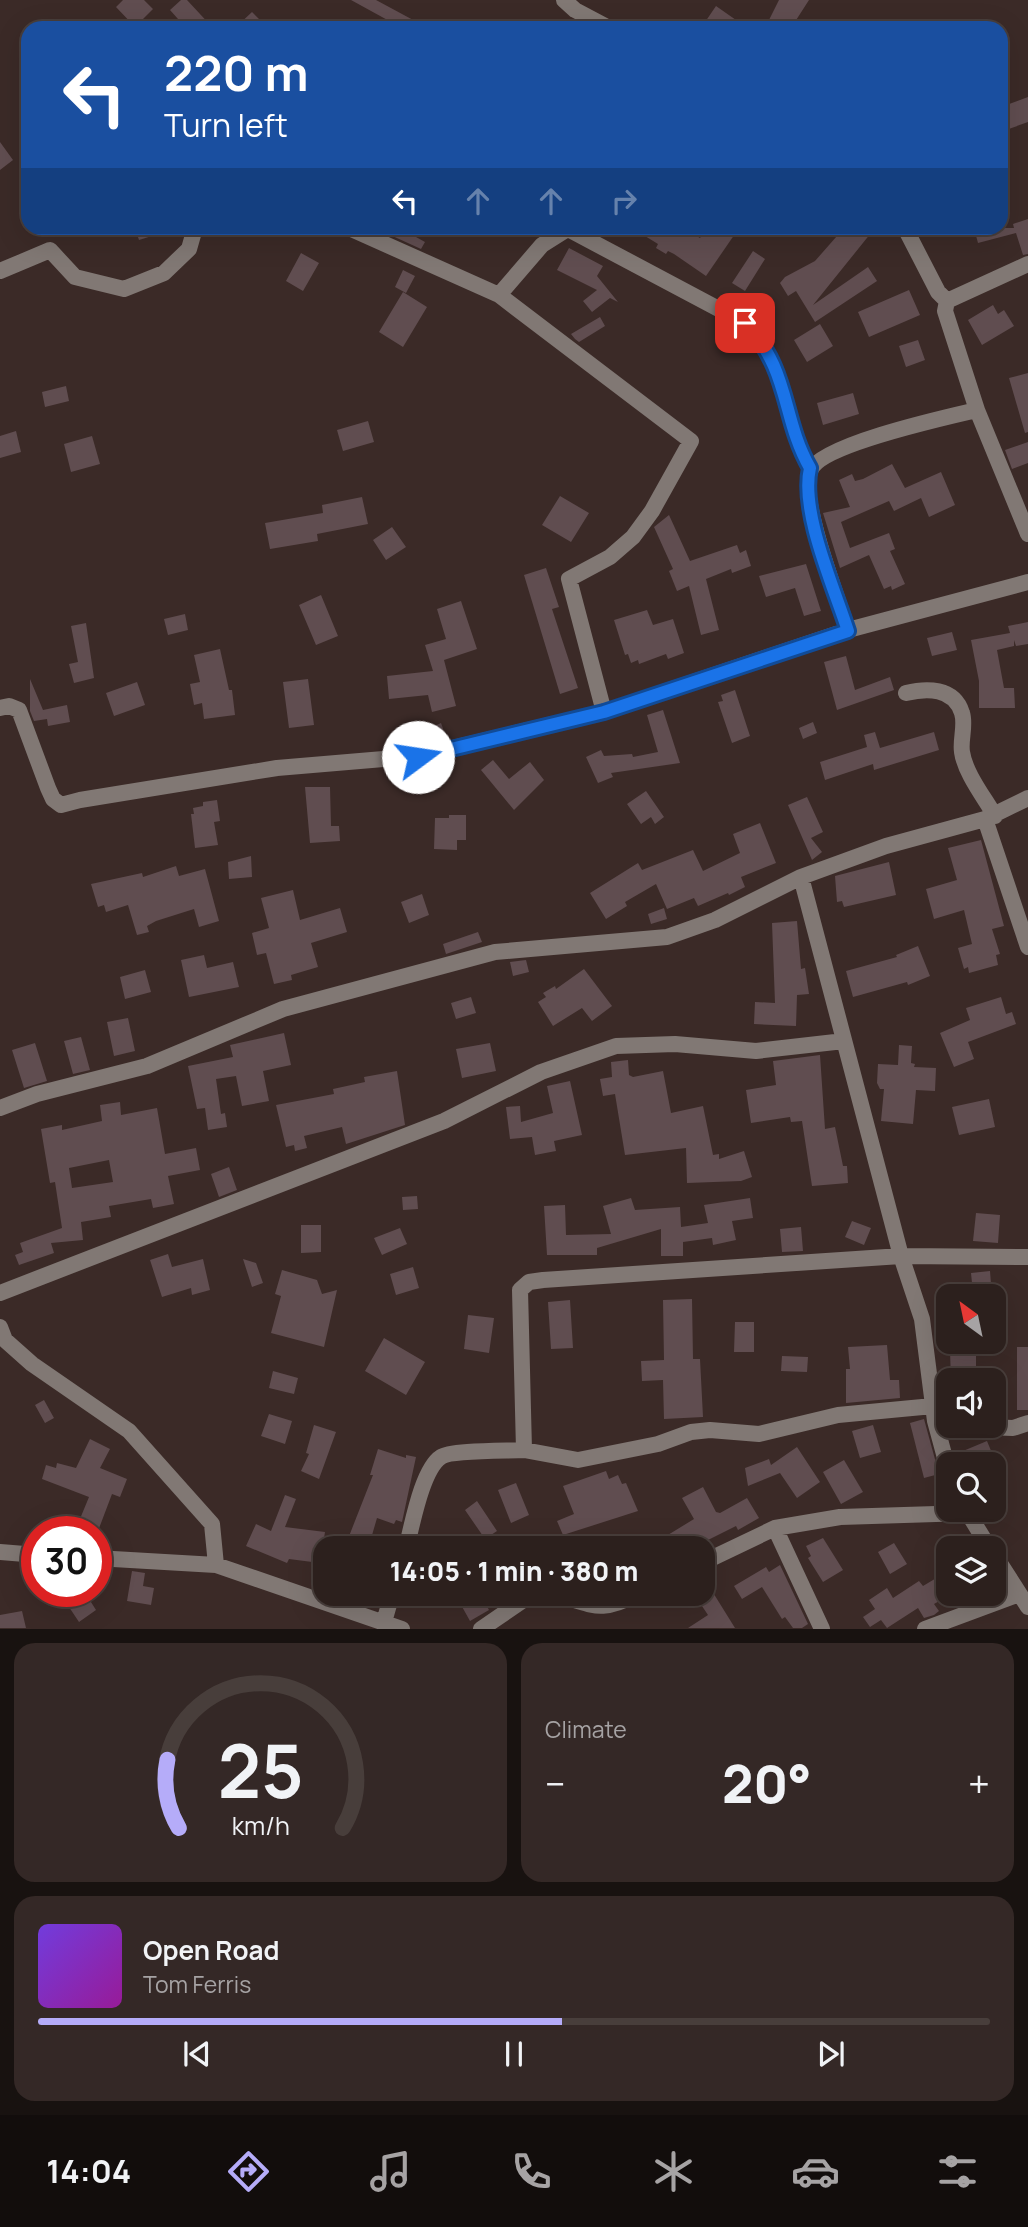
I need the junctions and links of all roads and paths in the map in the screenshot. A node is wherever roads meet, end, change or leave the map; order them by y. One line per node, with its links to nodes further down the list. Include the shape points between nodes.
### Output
1 (564, 0): 2 (street)
2 (595, 21)
3 (193, 235): 9 (street, via 189,249 164,273 124,289 75,277 50,250)
4 (365, 235): 10 (street)
5 (557, 235): 10 (street, via 542,245)
6 (581, 235): 13 (street, via 745,323 778,370)
7 (909, 235): 11 (street)
8 (1028, 264): 11 (street)
9 (0, 271)
10 (499, 295): 21 (street, via 691,441 632,537 610,557 569,579)
11 (947, 301): 12 (street, via 945,311)
12 (977, 410): 14 (street); 16 (street)
13 (801, 452): 14 (street); 15 (street)
14 (825, 455): 15 (street)
15 (810, 468): 18 (street, via 807,483 812,516)
16 (1028, 534)
17 (1028, 582): 18 (street)
18 (848, 631): 21 (street)
19 (906, 693): 23 (street, via 928,688 942,692 963,713 962,752)
20 (0, 708): 21 (street, via 19,710 48,788 61,806 276,768 418,757)
21 (604, 712)
22 (1028, 797): 23 (street)
23 (990, 818): 24 (street, via 886,846); 25 (street)
24 (801, 877): 26 (street); 27 (street, via 715,920 667,937 495,952 282,1009 147,1066)
25 (1028, 947)
26 (844, 1041): 28 (street); 30 (street, via 756,1051 675,1044 616,1046 541,1072 444,1121)
27 (0, 1108)
28 (901, 1256): 29 (street); 32 (street, via 922,1319); 36 (street, via 529,1282 520,1290)
29 (1028, 1257)
30 (0, 1293)
31 (0, 1327): 44 (street, via 5,1340 32,1364 130,1431 212,1524)
32 (936, 1400)
33 (936, 1417): 36 (street, via 838,1415 759,1434 691,1432 658,1444 578,1460)
34 (1028, 1423): 35 (street)
35 (1006, 1427)
36 (524, 1450): 39 (street, via 453,1452 440,1457 428,1474)
37 (936, 1513): 38 (street, via 840,1517)
38 (775, 1528): 42 (street); 54 (street)
39 (410, 1536)
40 (0, 1552): 41 (street)
41 (21, 1554)
42 (715, 1557)
43 (112, 1559): 44 (street)
44 (216, 1565): 51 (street)
45 (1006, 1572): 46 (street)
46 (1024, 1600): 55 (street)
47 (389, 1606): 51 (street)
48 (515, 1606): 53 (street)
49 (588, 1606): 50 (street)
50 (613, 1606)
51 (384, 1622): 52 (street)
52 (402, 1629)
53 (481, 1629)
54 (822, 1629)
55 (925, 1629)

